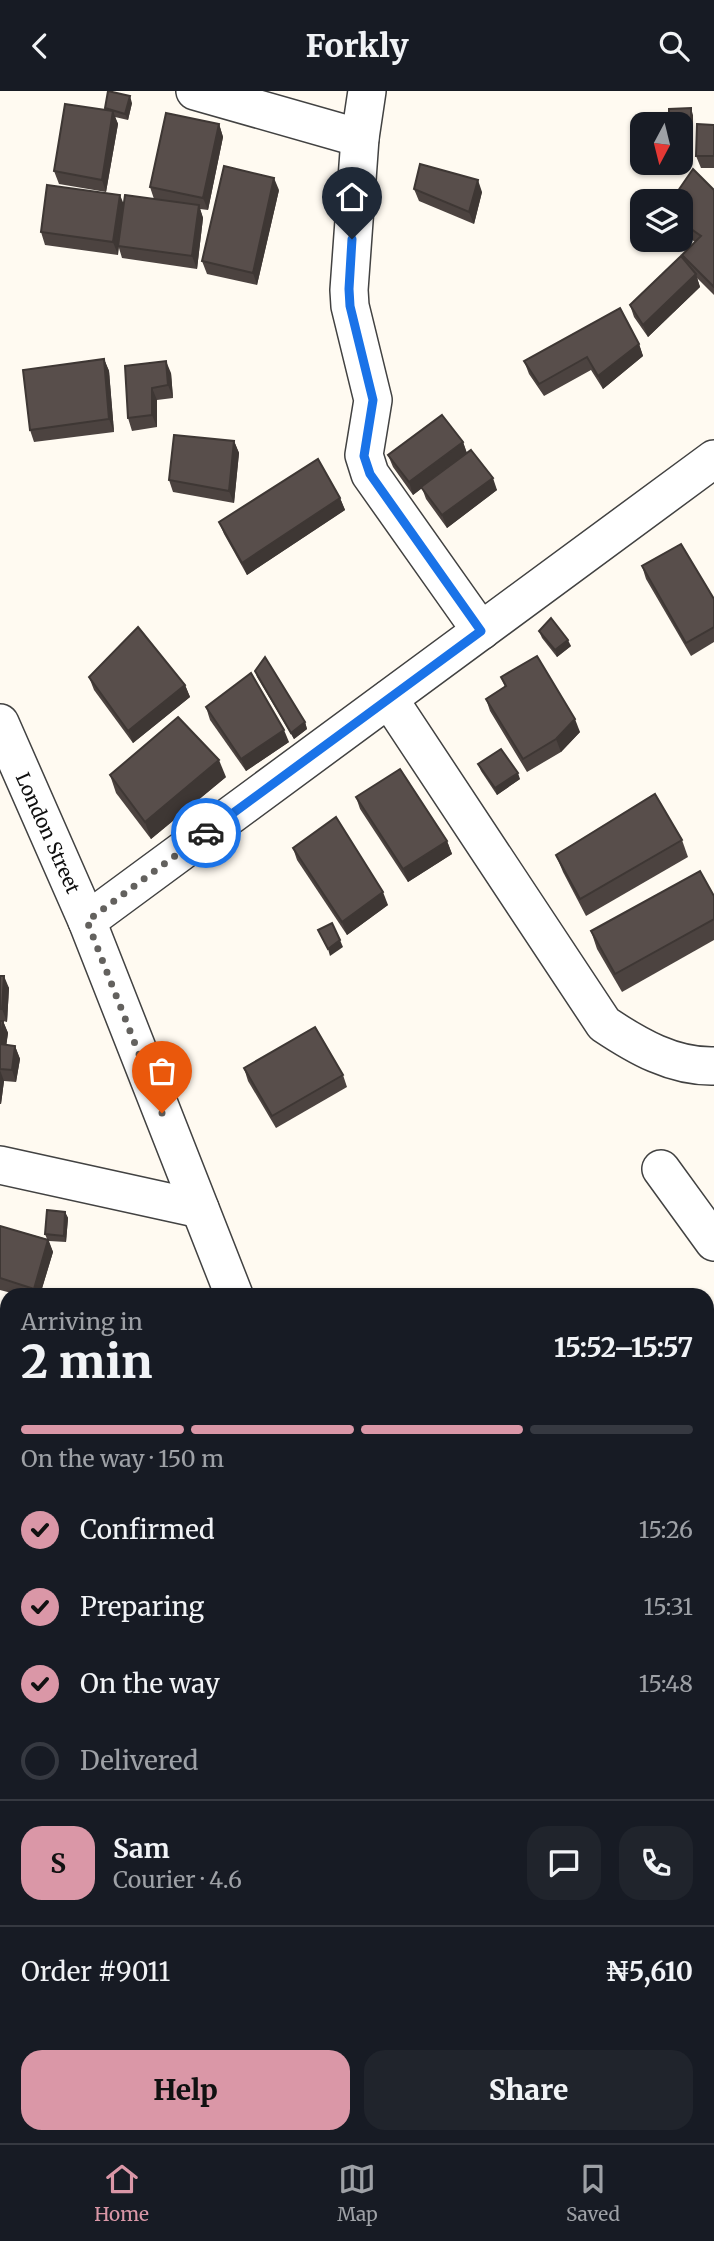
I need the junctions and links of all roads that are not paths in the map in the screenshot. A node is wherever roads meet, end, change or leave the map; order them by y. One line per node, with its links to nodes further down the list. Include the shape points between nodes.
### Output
1 (195, 91): 3 (street)
2 (367, 91): 3 (street)
3 (360, 138): 5 (street, via 349,289 373,400 364,456 370,474)
4 (714, 459): 5 (street)
5 (481, 631): 6 (street)
6 (389, 699): 8 (street); 9 (street, via 604,1024 655,1054)
7 (0, 723): 8 (street, London Street)
8 (87, 921): 12 (street, London Street)
9 (714, 1066)
10 (0, 1165): 12 (street)
11 (661, 1169): 13 (street)
12 (200, 1209): 14 (street, London Street)
13 (714, 1242)
14 (231, 1288)

